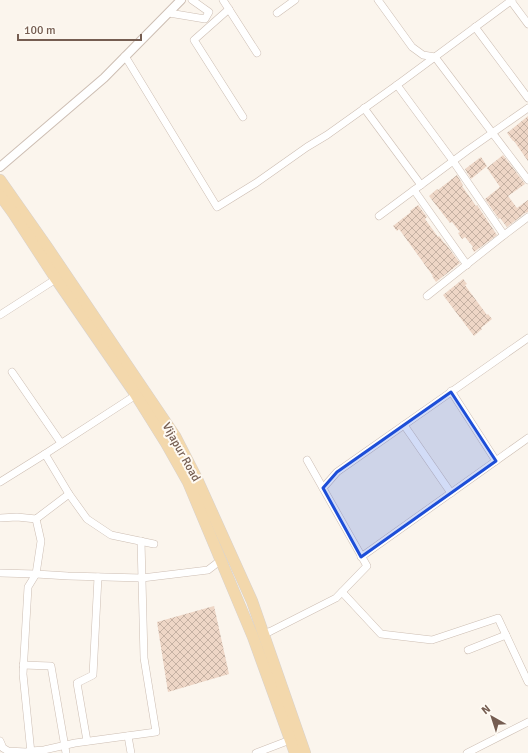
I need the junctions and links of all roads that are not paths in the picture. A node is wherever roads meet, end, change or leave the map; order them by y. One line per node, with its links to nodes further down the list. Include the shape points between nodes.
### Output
1 (181, 0): 8 (street)
2 (192, 0): 8 (street, via 209,12 205,19)
3 (223, 0): 7 (street)
4 (295, 0): 9 (street)
5 (378, 0): 14 (street, via 412,47 423,55)
6 (511, 0): 10 (street); 11 (street)
7 (229, 9): 12 (street); 19 (street, via 194,40)
8 (168, 13): 13 (street)
9 (277, 13)
10 (528, 24)
11 (475, 27): 14 (street); 16 (street)
12 (257, 53)
13 (125, 56): 17 (street, via 217,207); 22 (street, via 104,78)
14 (435, 57): 15 (street); 20 (street)
15 (397, 85): 17 (street); 21 (street)
16 (528, 98)
17 (364, 108): 25 (street)
18 (528, 108): 20 (street)
19 (242, 117)
20 (492, 133): 21 (street); 24 (street)
21 (453, 161): 25 (street); 30 (street)
22 (0, 167)
23 (0, 180): 60 (main road, Vijapur Road, via 174,436 203,493 252,601)
24 (528, 180)
25 (421, 185): 26 (street)
26 (414, 190): 28 (street); 31 (street)
27 (0, 195): 32 (main road, Vijapur Road)
28 (379, 216)
29 (528, 217): 30 (street)
30 (504, 235): 31 (street)
31 (467, 265): 33 (street)
32 (56, 279): 34 (street); 38 (main road, Vijapur Road)
33 (427, 296)
34 (0, 315)
35 (528, 338): 37 (street)
36 (12, 372): 41 (street)
37 (451, 392): 39 (street); 44 (street)
38 (136, 395): 41 (street); 54 (main road, Vijapur Road, via 188,482)
39 (404, 425): 46 (street, via 337,472); 47 (street)
40 (528, 438): 44 (street)
41 (61, 443): 42 (street)
42 (45, 454): 45 (street); 48 (street)
43 (307, 460): 46 (street)
44 (496, 461): 47 (street)
45 (0, 482)
46 (323, 488): 53 (street)
47 (451, 493): 53 (street)
48 (69, 494): 50 (street); 51 (street, via 87,519 111,535)
49 (0, 518): 50 (street)
50 (36, 519): 56 (street, via 41,541)
51 (141, 541): 52 (street); 58 (street)
52 (154, 544)
53 (361, 557): 59 (street, via 367,566)
54 (221, 560): 58 (street, via 208,570); 67 (main road, Vijapur Road, via 253,637)
55 (0, 573): 56 (street)
56 (36, 574): 57 (street); 63 (street, via 28,587)
57 (98, 577): 58 (street); 69 (street, via 93,675 77,683)
58 (142, 578): 66 (street, via 144,658 156,732)
59 (342, 592): 60 (street, via 336,598); 61 (street, via 381,634 432,640 498,618)
60 (264, 634): 76 (main road, Vijapur Road)
61 (506, 635): 62 (street); 64 (street)
62 (468, 650)
63 (23, 665): 70 (street, via 51,666); 71 (street)
64 (528, 682)
65 (528, 722): 77 (street)
66 (128, 736): 69 (street); 73 (street)
67 (290, 740): 74 (street); 75 (main road, Vijapur Road)
68 (0, 741): 71 (street, via 3,748 8,751)
69 (87, 741): 70 (street)
70 (65, 745): 71 (street); 72 (street)
71 (31, 752)
72 (66, 753)
73 (131, 753)
74 (256, 753)
75 (295, 753)
76 (305, 753)
77 (467, 753)

